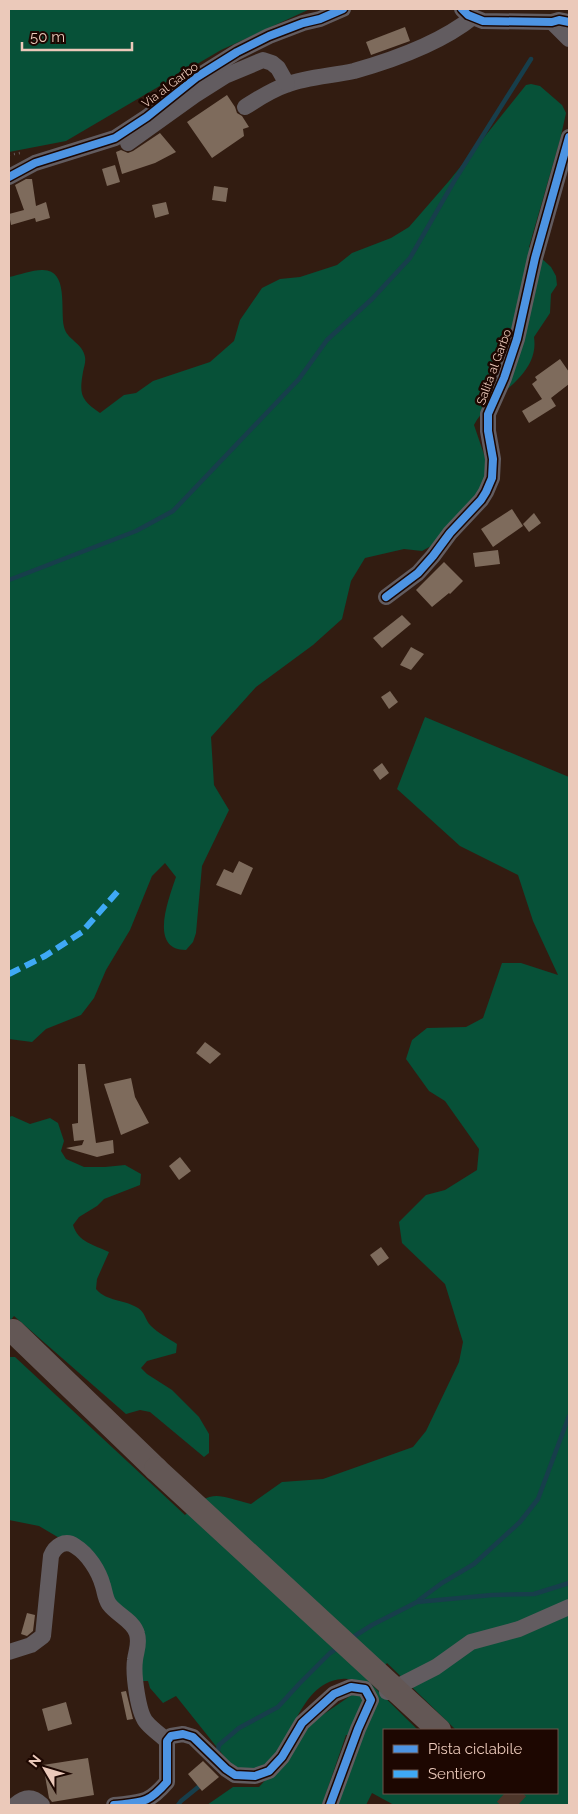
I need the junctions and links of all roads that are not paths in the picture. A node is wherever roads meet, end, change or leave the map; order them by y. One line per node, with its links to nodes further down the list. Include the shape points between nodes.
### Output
1 (343, 9): 10 (street, Via al Garbo, via 268,36 237,52 197,77 115,138 35,163)
2 (468, 13): 3 (street, via 483,21); 6 (street, via 460,28 406,54 354,70)
3 (552, 22): 4 (street); 5 (street)
4 (569, 22)
5 (569, 39)
6 (287, 84): 7 (street); 9 (street, via 278,68 263,60 226,76 195,95)
7 (245, 107)
8 (569, 138): 11 (street, Salita al Garbo, via 535,258 517,339 488,414 492,478 481,500 418,573)
9 (128, 143)
10 (9, 177)
11 (386, 597)
12 (13, 1332): 16 (highway, bridge)
13 (569, 1607): 15 (street, via 519,1629 471,1642 436,1667)
14 (9, 1652): 17 (street, via 32,1645 43,1636 51,1556 58,1545 73,1544 90,1560 110,1604 137,1632 139,1644 134,1670 137,1694 146,1722)
15 (371, 1700): 17 (street, via 365,1689 351,1687 334,1694 302,1723 282,1757 269,1771 255,1776 234,1776 193,1737 183,1734 171,1736); 22 (street)
16 (438, 1729)
17 (167, 1741): 18 (street, via 167,1782)
18 (145, 1803): 21 (street)
19 (15, 1805): 20 (street, via 30,1798)
20 (42, 1805)
21 (114, 1805)
22 (330, 1805)

